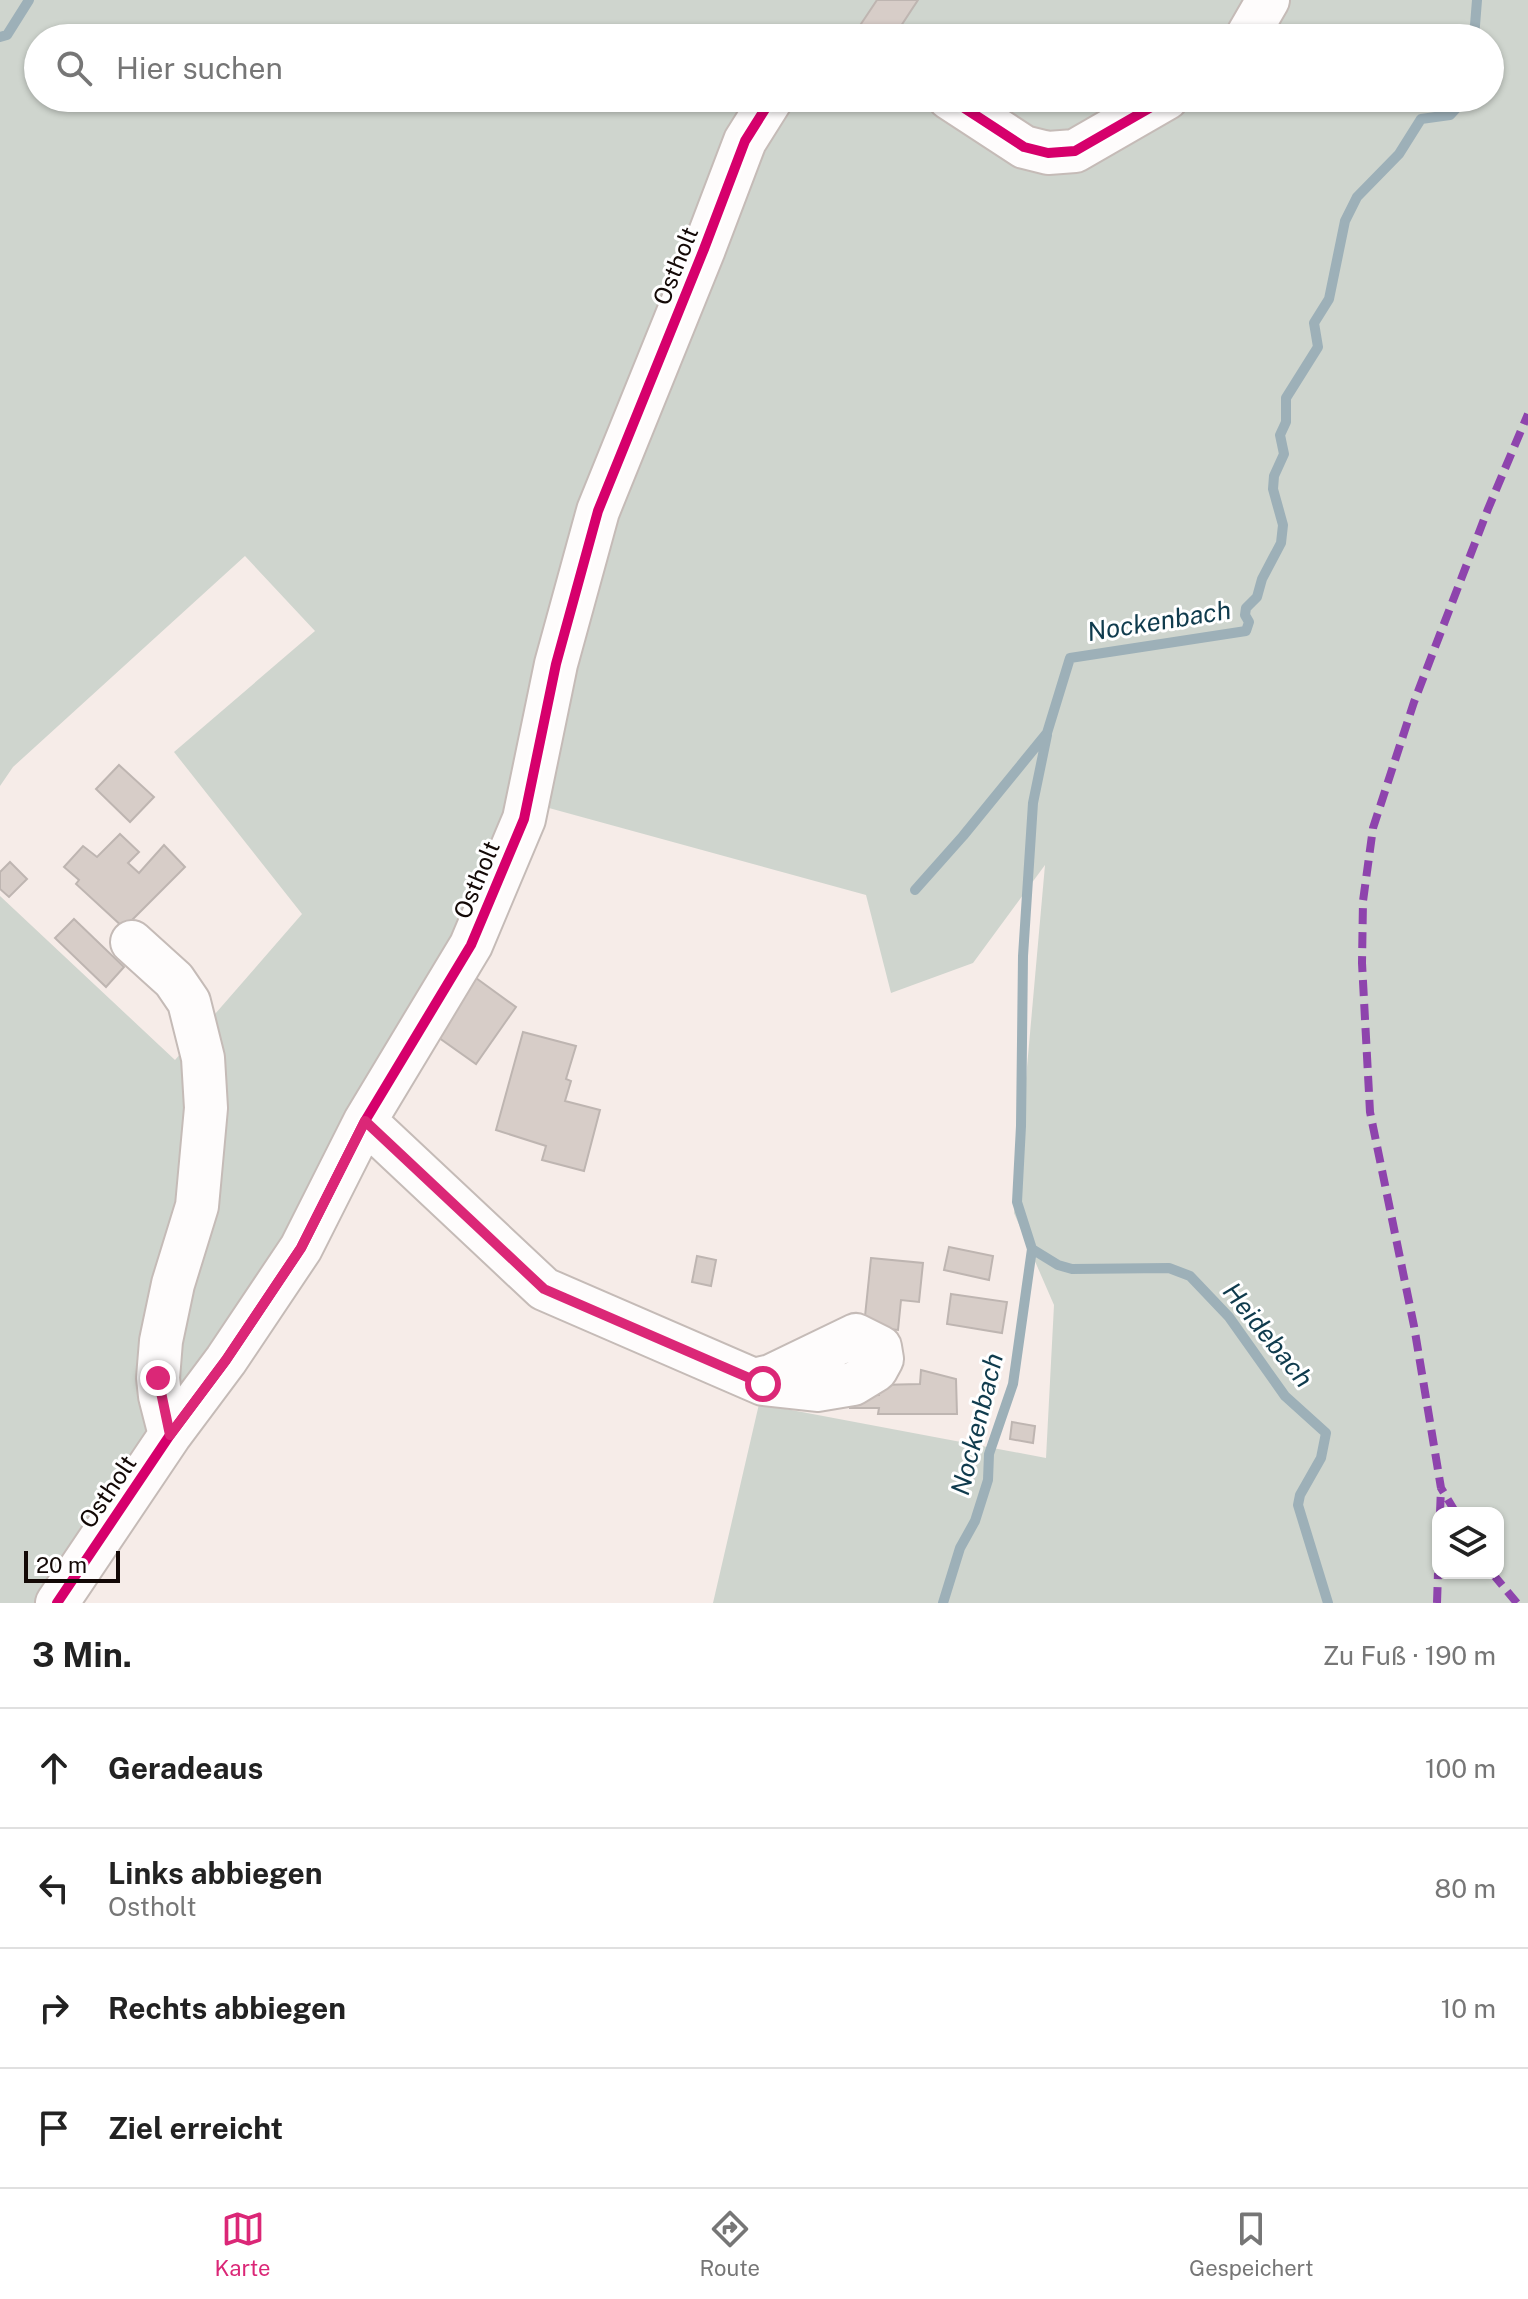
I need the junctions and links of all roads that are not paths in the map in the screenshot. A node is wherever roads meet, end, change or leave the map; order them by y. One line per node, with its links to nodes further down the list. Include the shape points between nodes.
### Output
1 (1268, 0): 2 (street)
2 (1254, 24)
3 (763, 112): 7 (street, Ostholt, via 745,141 598,511 556,664 524,819 471,945)
4 (970, 112): 5 (street, via 1024,147 1048,153 1075,151)
5 (1143, 112)
6 (132, 942): 9 (street, via 174,980 189,1002 203,1058 206,1108 197,1206 161,1341 158,1378)
7 (365, 1121): 8 (street, via 544,1289); 9 (street, Ostholt, via 301,1248)
8 (754, 1380)
9 (170, 1435): 10 (street, Ostholt)
10 (57, 1603)

